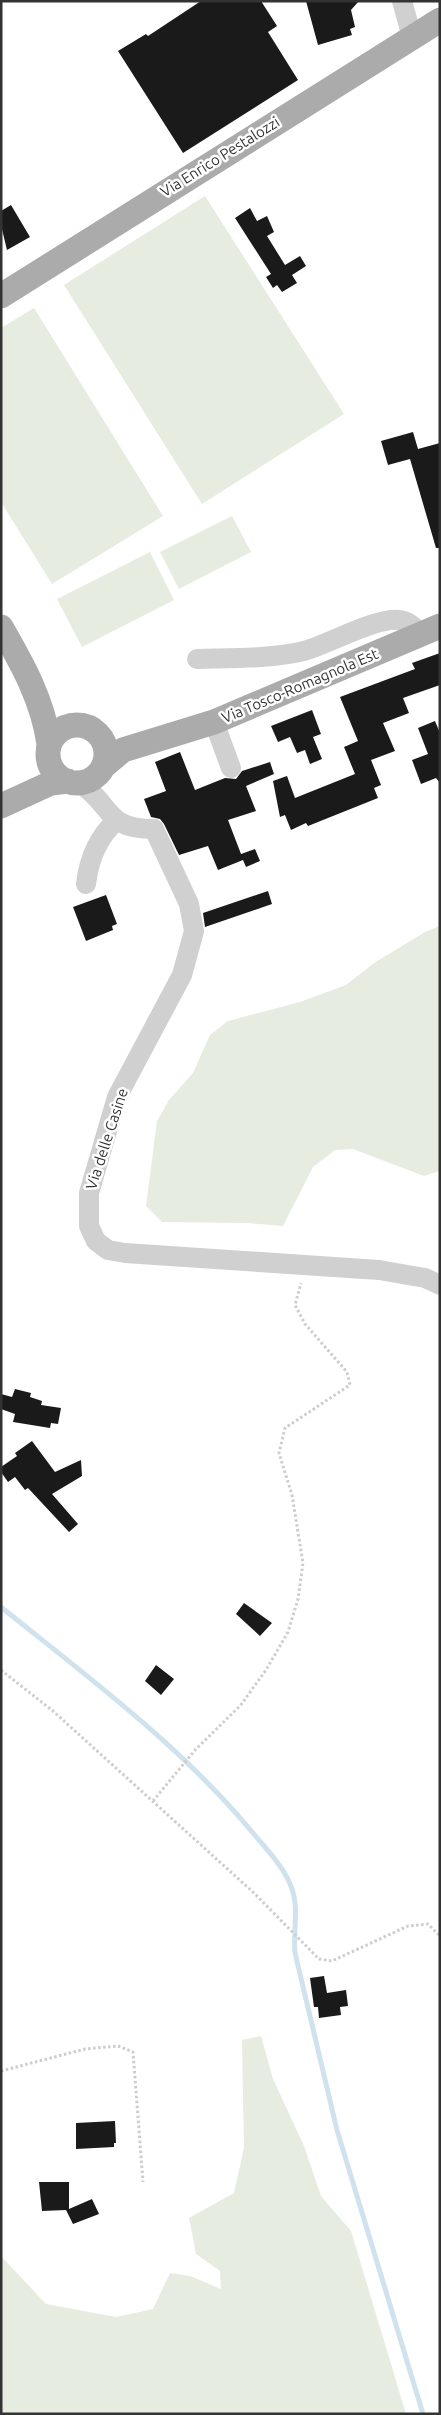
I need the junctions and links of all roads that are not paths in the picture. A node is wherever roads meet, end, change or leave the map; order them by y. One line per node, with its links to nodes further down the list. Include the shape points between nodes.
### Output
1 (402, 1): 3 (street)
2 (440, 20): 3 (main road, Via Enrico Pestalozzi)
3 (412, 37): 4 (main road, Via Enrico Pestalozzi)
4 (1, 296)
5 (1, 627): 8 (main road)
6 (431, 630): 7 (street, via 398,620 285,655); 9 (main road, Via Tosco-Romagnola Est)
7 (197, 660)
8 (34, 685): 10 (main road); 12 (main road, via 47,726)
9 (214, 722): 11 (main road, Via Tosco-Romagnola Est); 13 (street)
10 (86, 728): 11 (main road, Via Tosco-Romagnola Est); 12 (main road, Via Tosco-Romagnola Est, via 57,732); 14 (main road, via 106,748)
11 (158, 738): 14 (main road, Via Tosco-Romagnola Est, via 123,750)
12 (49, 748): 15 (main road, via 54,771); 17 (main road, Via Tosco-Romagnola Est, via 31,774)
13 (230, 768)
14 (102, 769): 15 (main road, Via Tosco-Romagnola Est, via 90,780); 16 (street)
15 (73, 782): 16 (street, via 90,790); 17 (main road, Via Tosco-Romagnola Est, via 51,783)
16 (103, 804): 18 (street)
17 (1, 806)
18 (116, 821): 19 (street, via 96,845 88,865); 20 (street, Via delle Casine, via 154,829 188,904 194,931 182,975 118,1097 89,1193 89,1226 96,1241 108,1250 125,1253 379,1270 425,1278)
19 (86, 884)
20 (440, 1285)

